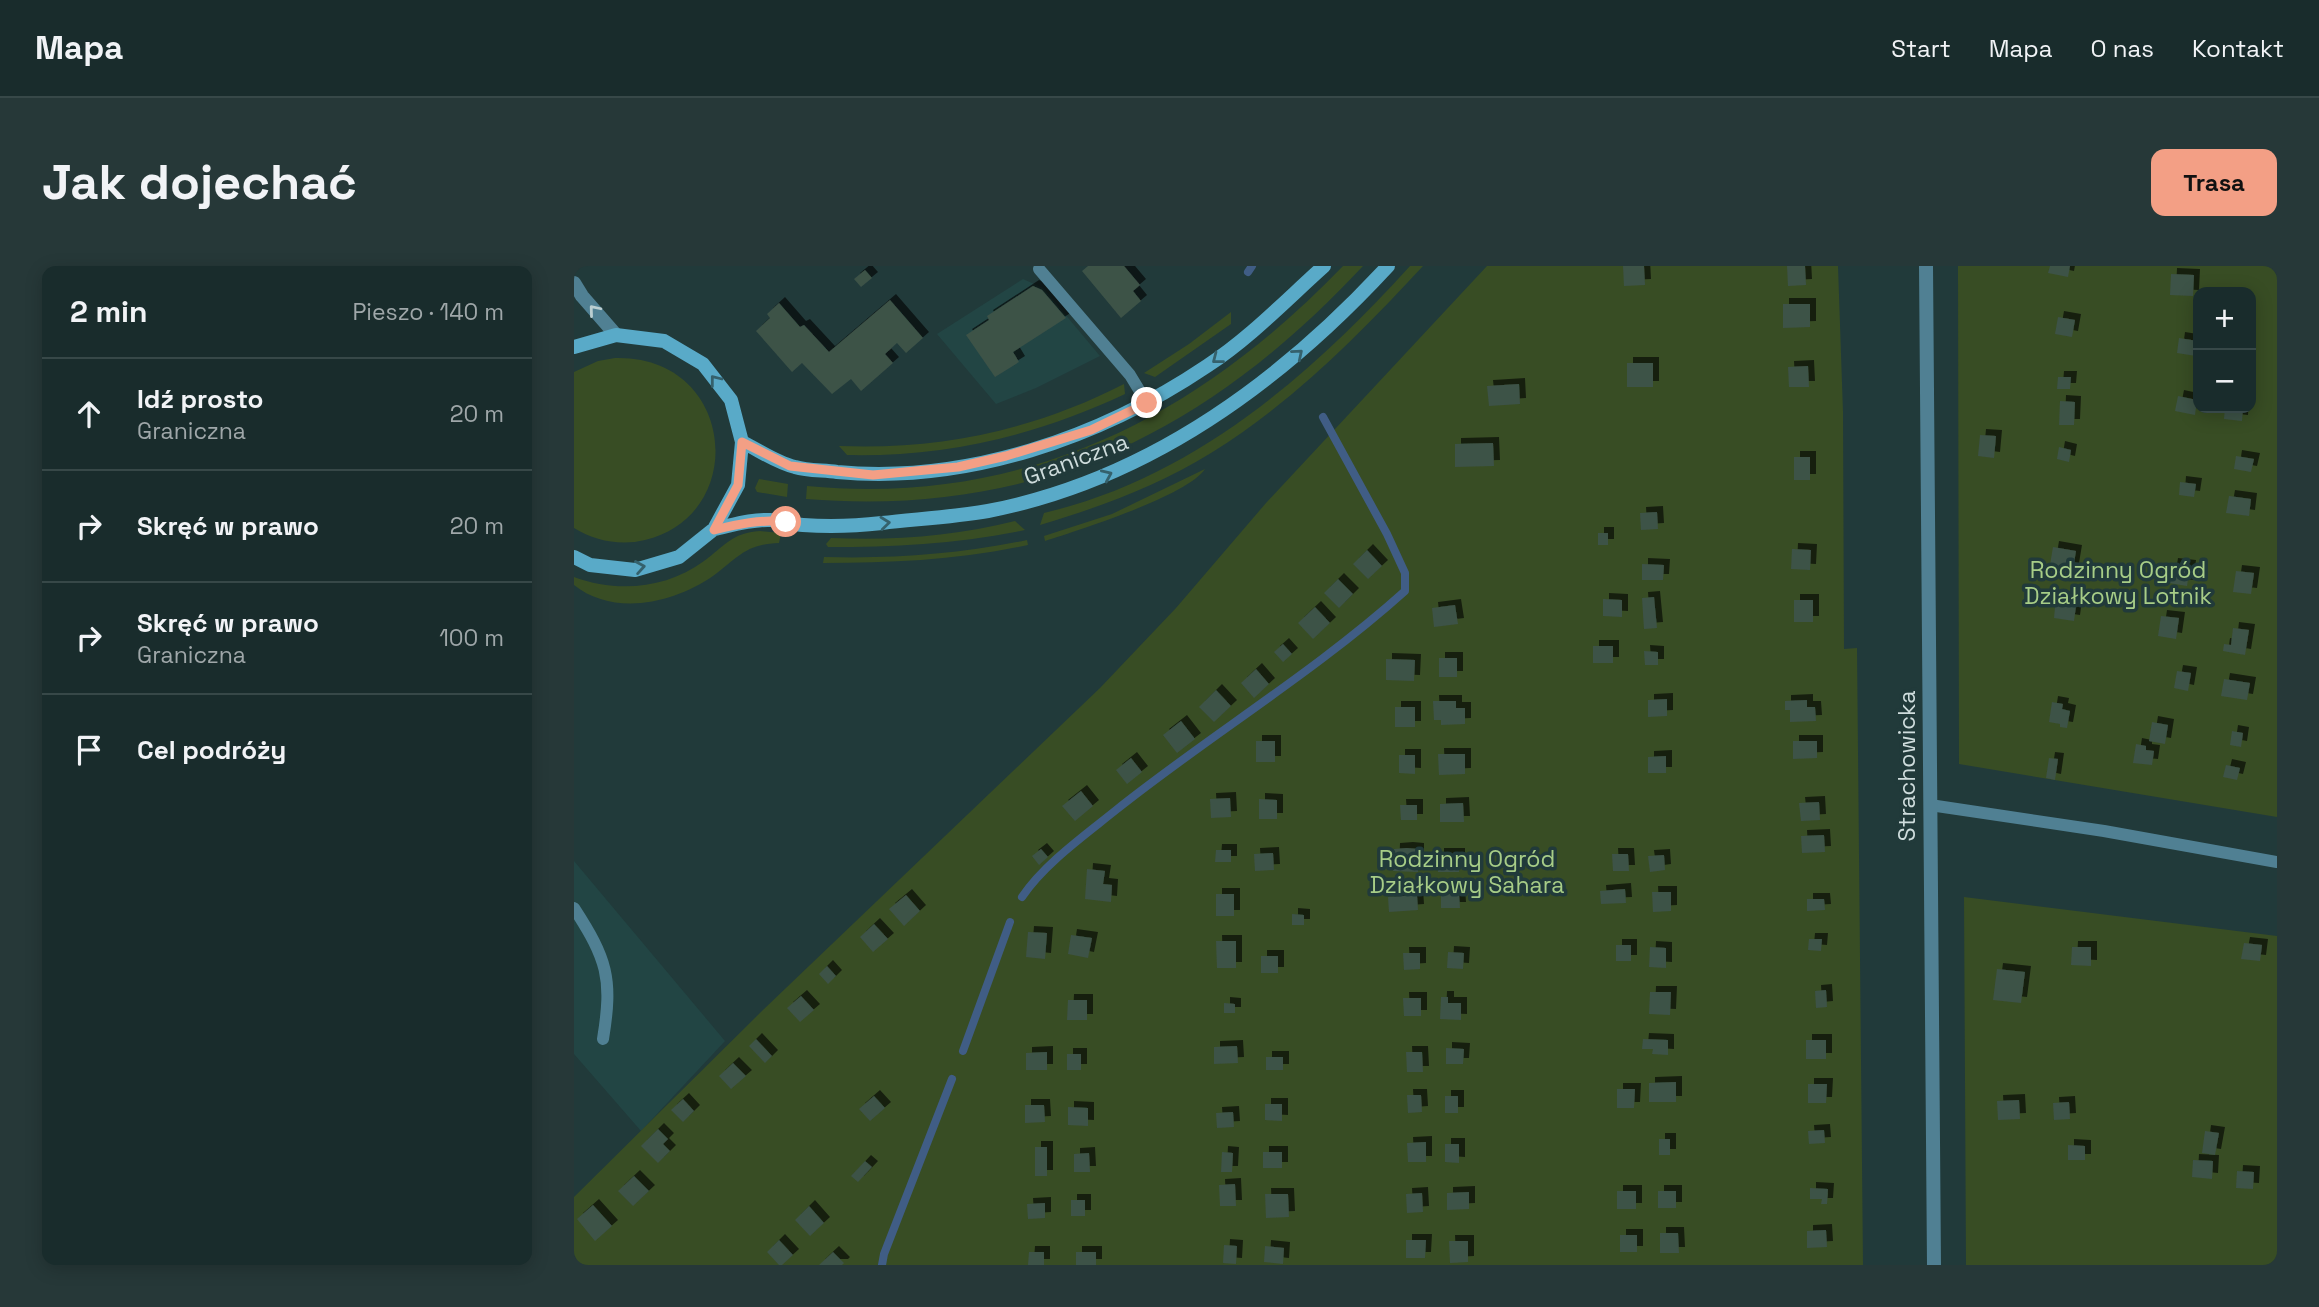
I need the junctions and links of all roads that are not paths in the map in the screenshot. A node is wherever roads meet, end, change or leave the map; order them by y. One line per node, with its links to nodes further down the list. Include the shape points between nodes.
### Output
1 (1324, 266): 8 (main road, Graniczna, one-way to 8, via 1209,365)
2 (1388, 266): 10 (main road, Graniczna, one-way to 2, via 771,520 850,526 986,511 1096,480 1181,439 1252,391 1319,336)
3 (1926, 266): 12 (street, Strachowicka)
4 (1040, 269): 8 (lane, via 1130,375)
5 (574, 283): 6 (street, one-way to 5)
6 (616, 335): 7 (main road); 9 (main road, one-way to 6, via 731,400 703,364 664,341)
7 (574, 347)
8 (1147, 403): 9 (main road, Graniczna, via 1091,430 958,467 873,475 790,466)
9 (742, 442): 10 (main road, via 738,485)
10 (714, 530): 11 (main road, one-way to 10, via 590,565 635,570 678,557)
11 (574, 556)
12 (1930, 805): 13 (lane); 16 (street, Strachowicka)
13 (2277, 862)
14 (574, 908): 15 (lane, via 594,940 609,981)
15 (603, 1039)
16 (1934, 1265)

